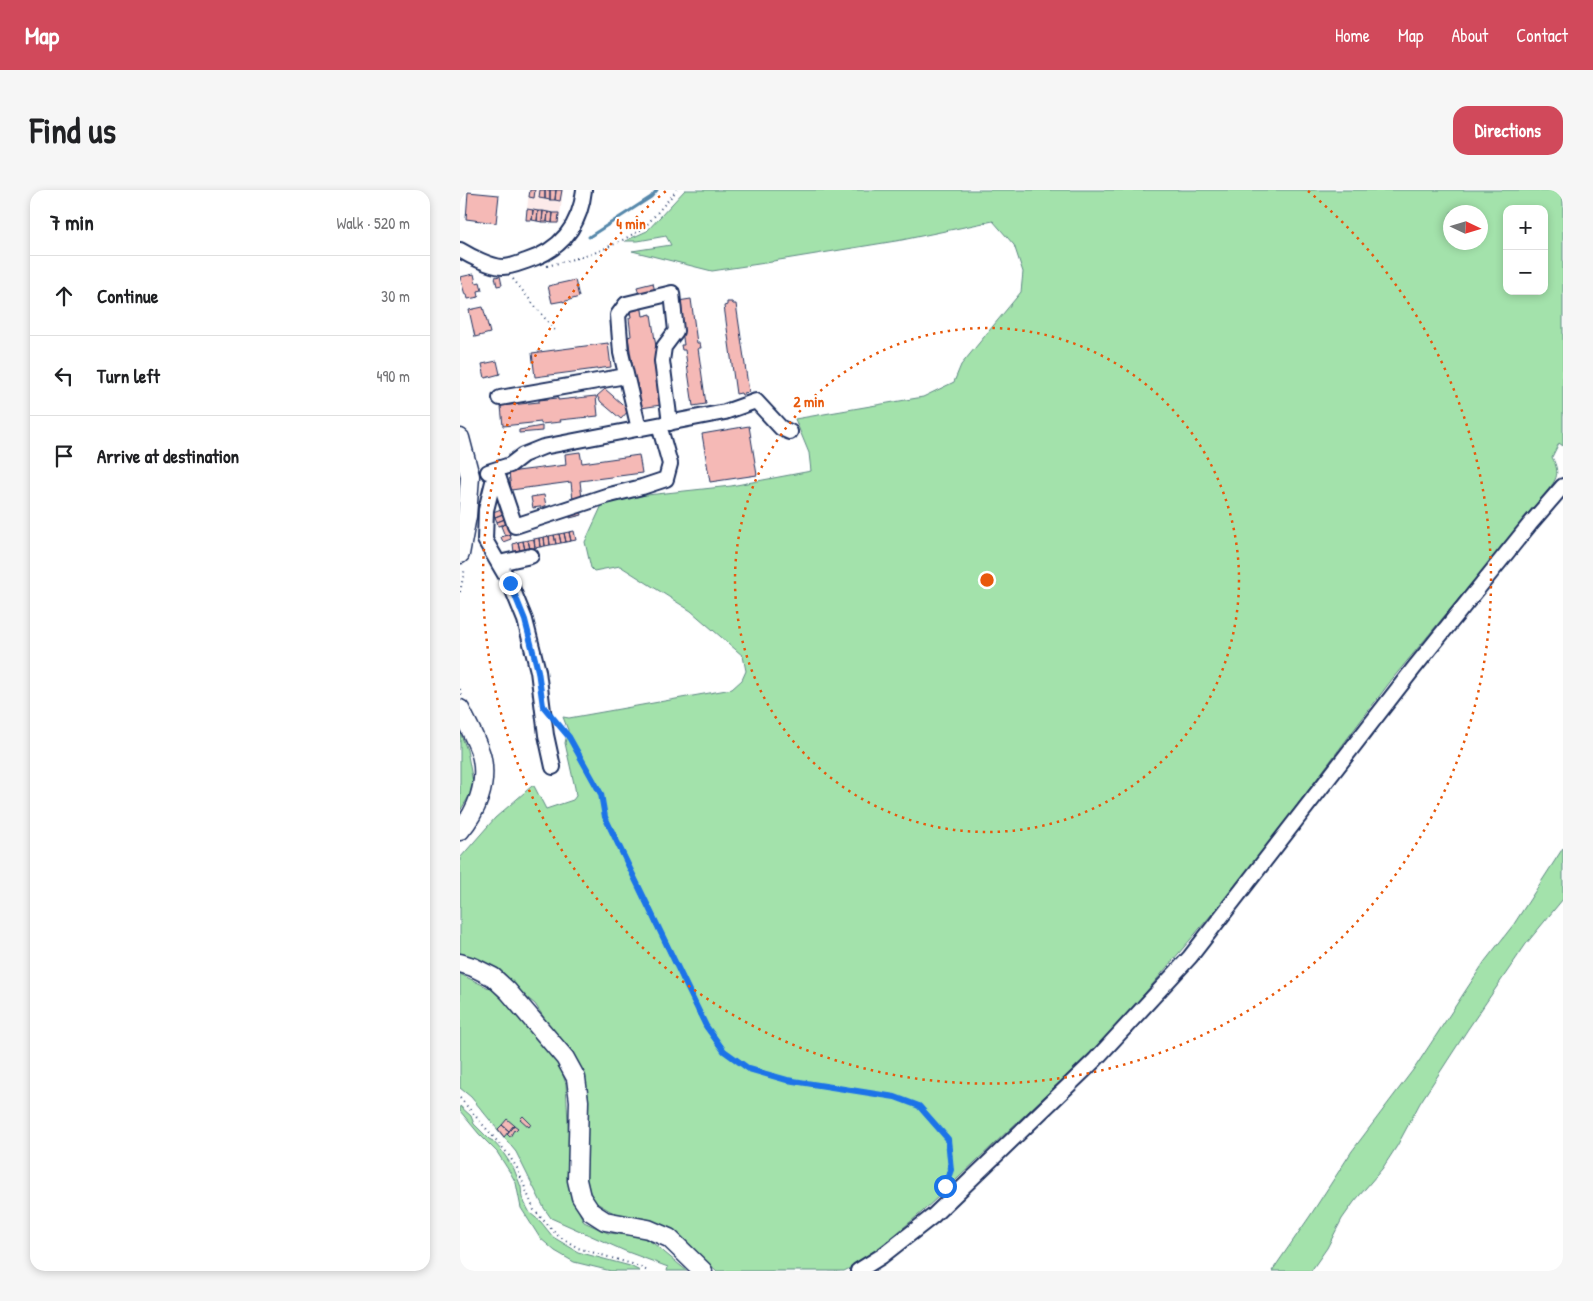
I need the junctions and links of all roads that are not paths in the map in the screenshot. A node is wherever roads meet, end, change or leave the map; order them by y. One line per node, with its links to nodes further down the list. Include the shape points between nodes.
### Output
1 (584, 190): 2 (street, via 577,219 566,236 541,256 504,267)
2 (460, 250)
3 (626, 376): 4 (street); 5 (street, via 618,315 626,304 672,293 676,331 664,347 662,361); 6 (street)
4 (500, 398)
5 (665, 424): 6 (street); 7 (street, via 756,402 781,428); 9 (street, via 670,464 666,479 514,526)
6 (639, 429): 9 (street, via 543,447)
7 (790, 432)
8 (460, 438): 11 (main road, via 470,476)
9 (492, 471): 13 (street, via 485,540)
10 (1563, 486): 19 (street, via 1414,668 1190,957 1095,1060 933,1216)
11 (460, 554)
12 (531, 556): 13 (street)
13 (499, 563): 15 (street, via 525,620 538,671)
14 (460, 709): 16 (main road, via 482,758 483,778 480,798)
15 (553, 767)
16 (460, 831)
17 (460, 963): 18 (main road, via 493,977 508,991 565,1058 576,1078 579,1101 577,1180 581,1197 591,1212 605,1222 648,1229 669,1238)
18 (703, 1271)
19 (858, 1271)

